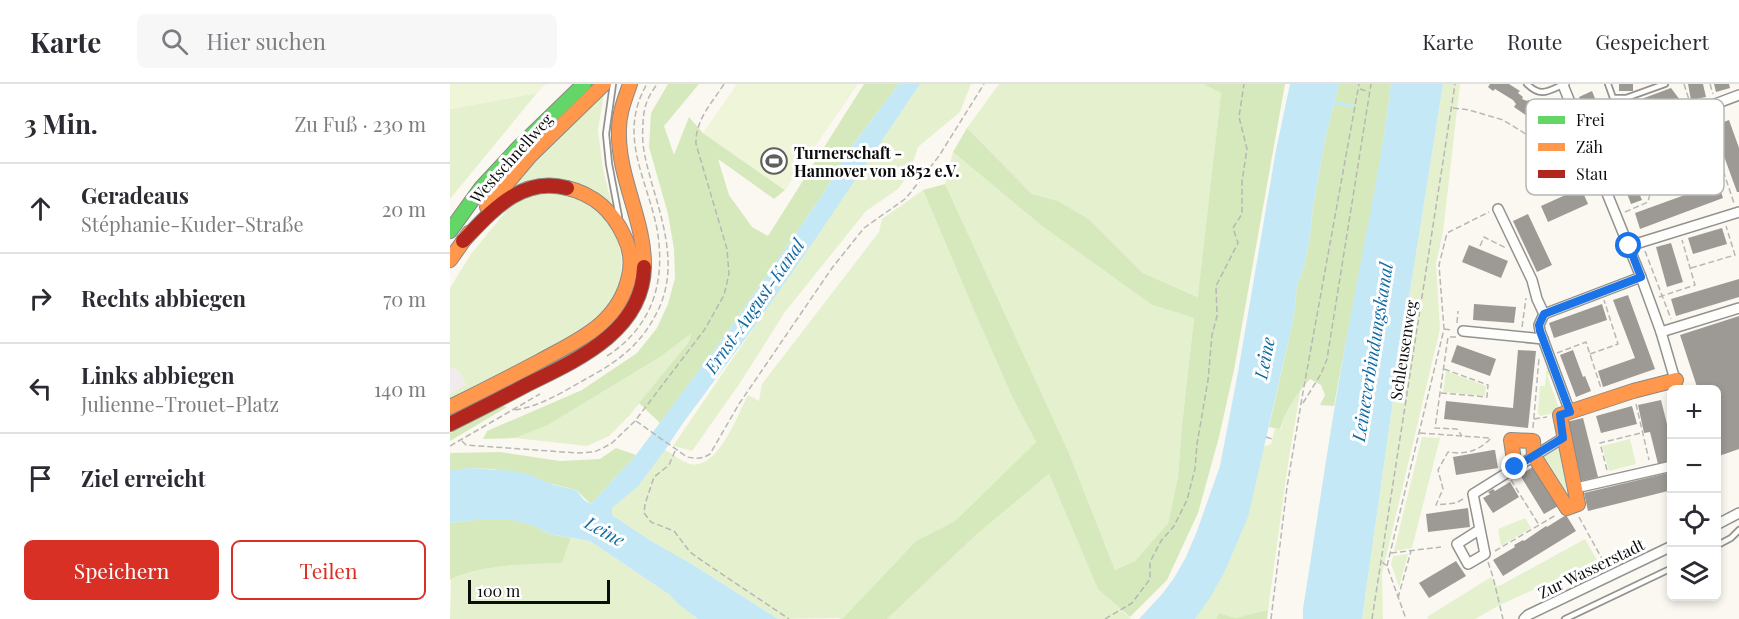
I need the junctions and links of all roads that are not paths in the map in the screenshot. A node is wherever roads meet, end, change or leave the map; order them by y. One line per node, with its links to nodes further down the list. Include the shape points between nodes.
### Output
1 (584, 84): 16 (main road, Westschnellweg, via 496,171)
2 (604, 84): 17 (main road, Westschnellweg, via 530,156)
3 (614, 84): 15 (lane, via 606,134)
4 (630, 84): 30 (main road, via 618,118 618,145 642,235 645,265 631,313 608,338 579,358)
5 (1527, 84): 6 (lane, via 1543,93)
6 (1563, 84): 10 (street)
7 (1608, 84): 8 (lane, via 1613,98 1626,98)
8 (1665, 84)
9 (1739, 95): 11 (street)
10 (1569, 99)
11 (1724, 101)
12 (1607, 195): 18 (street)
13 (1498, 209): 22 (street)
14 (1738, 212): 18 (street)
15 (619, 222): 17 (main road, via 591,195 560,185 546,185 515,194); 28 (main road, via 630,264 627,286 613,313 576,342)
16 (450, 231)
17 (463, 241): 19 (main road, Westschnellweg)
18 (1629, 246): 20 (street)
19 (450, 260)
20 (1641, 277): 22 (street); 24 (street)
21 (1739, 308): 24 (street)
22 (1544, 314): 25 (street, via 1539,325)
23 (1463, 331): 25 (street)
24 (1661, 332): 26 (street)
25 (1543, 339): 29 (street, via 1544,356)
26 (1677, 385)
27 (1667, 386): 29 (main road, via 1633,391)
28 (452, 402)
29 (1565, 414): 31 (main road)
30 (450, 424)
31 (1563, 438): 32 (street); 35 (main road)
32 (1534, 456): 34 (street); 34 (main road, via 1533,441 1511,440); 35 (main road, via 1570,507 1578,504)
33 (1667, 467): 35 (street)
34 (1511, 470): 38 (street, via 1473,494)
35 (1576, 488)
36 (1739, 513): 37 (street)
37 (1721, 522)
38 (1479, 530): 38 (street, via 1485,554 1468,564 1457,544)
39 (1739, 530): 40 (lane)
40 (1721, 543)
41 (1669, 547): 43 (street, Zur Wasserstadt)
42 (1667, 570): 44 (lane)
43 (1524, 619)
44 (1565, 619)

